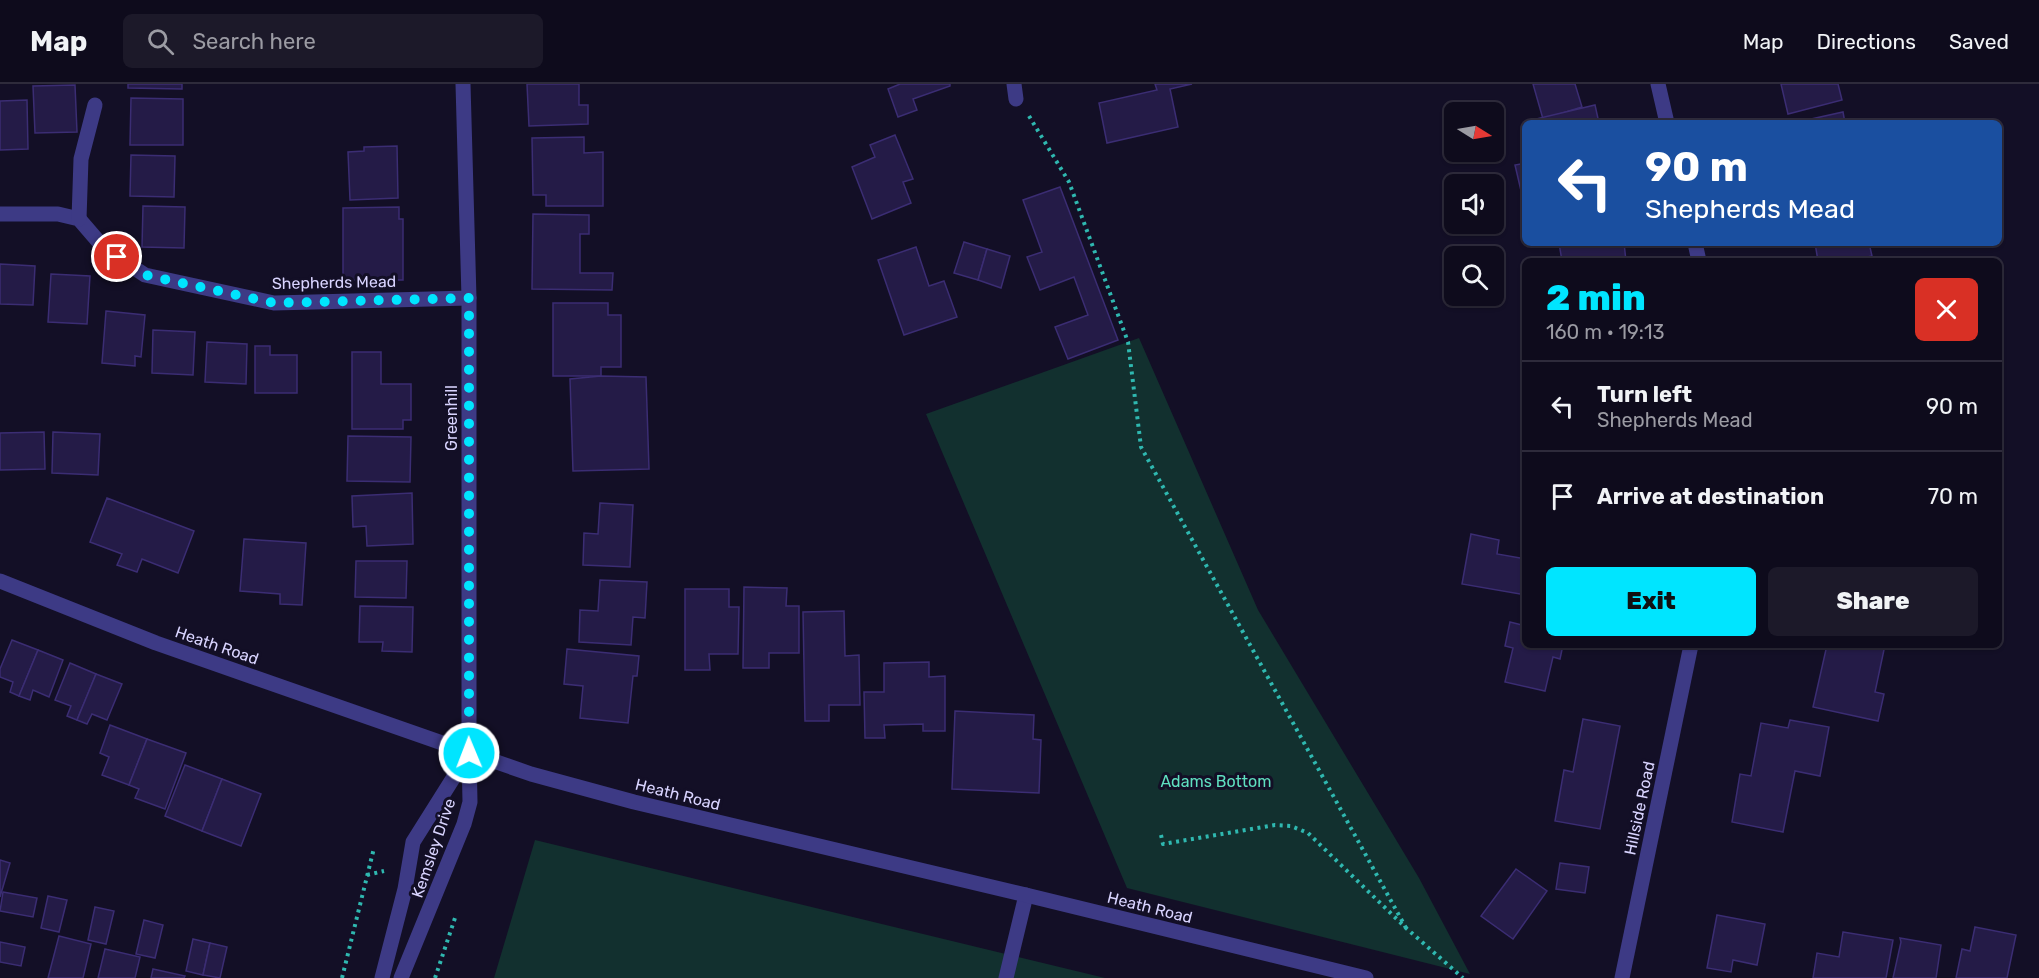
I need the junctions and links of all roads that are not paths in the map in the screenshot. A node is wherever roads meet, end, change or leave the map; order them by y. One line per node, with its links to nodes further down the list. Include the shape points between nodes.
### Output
1 (463, 84): 7 (street, Greenhill)
2 (1658, 84): 4 (street)
3 (94, 105): 6 (street, via 81,159)
4 (1666, 120)
5 (0, 214): 6 (street, via 58,214)
6 (79, 219): 7 (street, Shepherds Mead, via 104,248 145,275 274,303)
7 (469, 298): 10 (street, Greenhill)
8 (0, 581): 10 (street, Heath Road, via 156,643)
9 (1690, 648): 16 (street, Hillside Road)
10 (469, 753): 11 (street, Heath Road, via 634,802); 12 (street, Kemsley Drive, via 413,842); 13 (street, Kemsley Drive, via 470,802 464,824)
11 (1026, 895): 14 (street); 15 (street, Heath Road)
12 (382, 978)
13 (402, 978)
14 (1006, 978)
15 (1366, 978)
16 (1622, 978)

